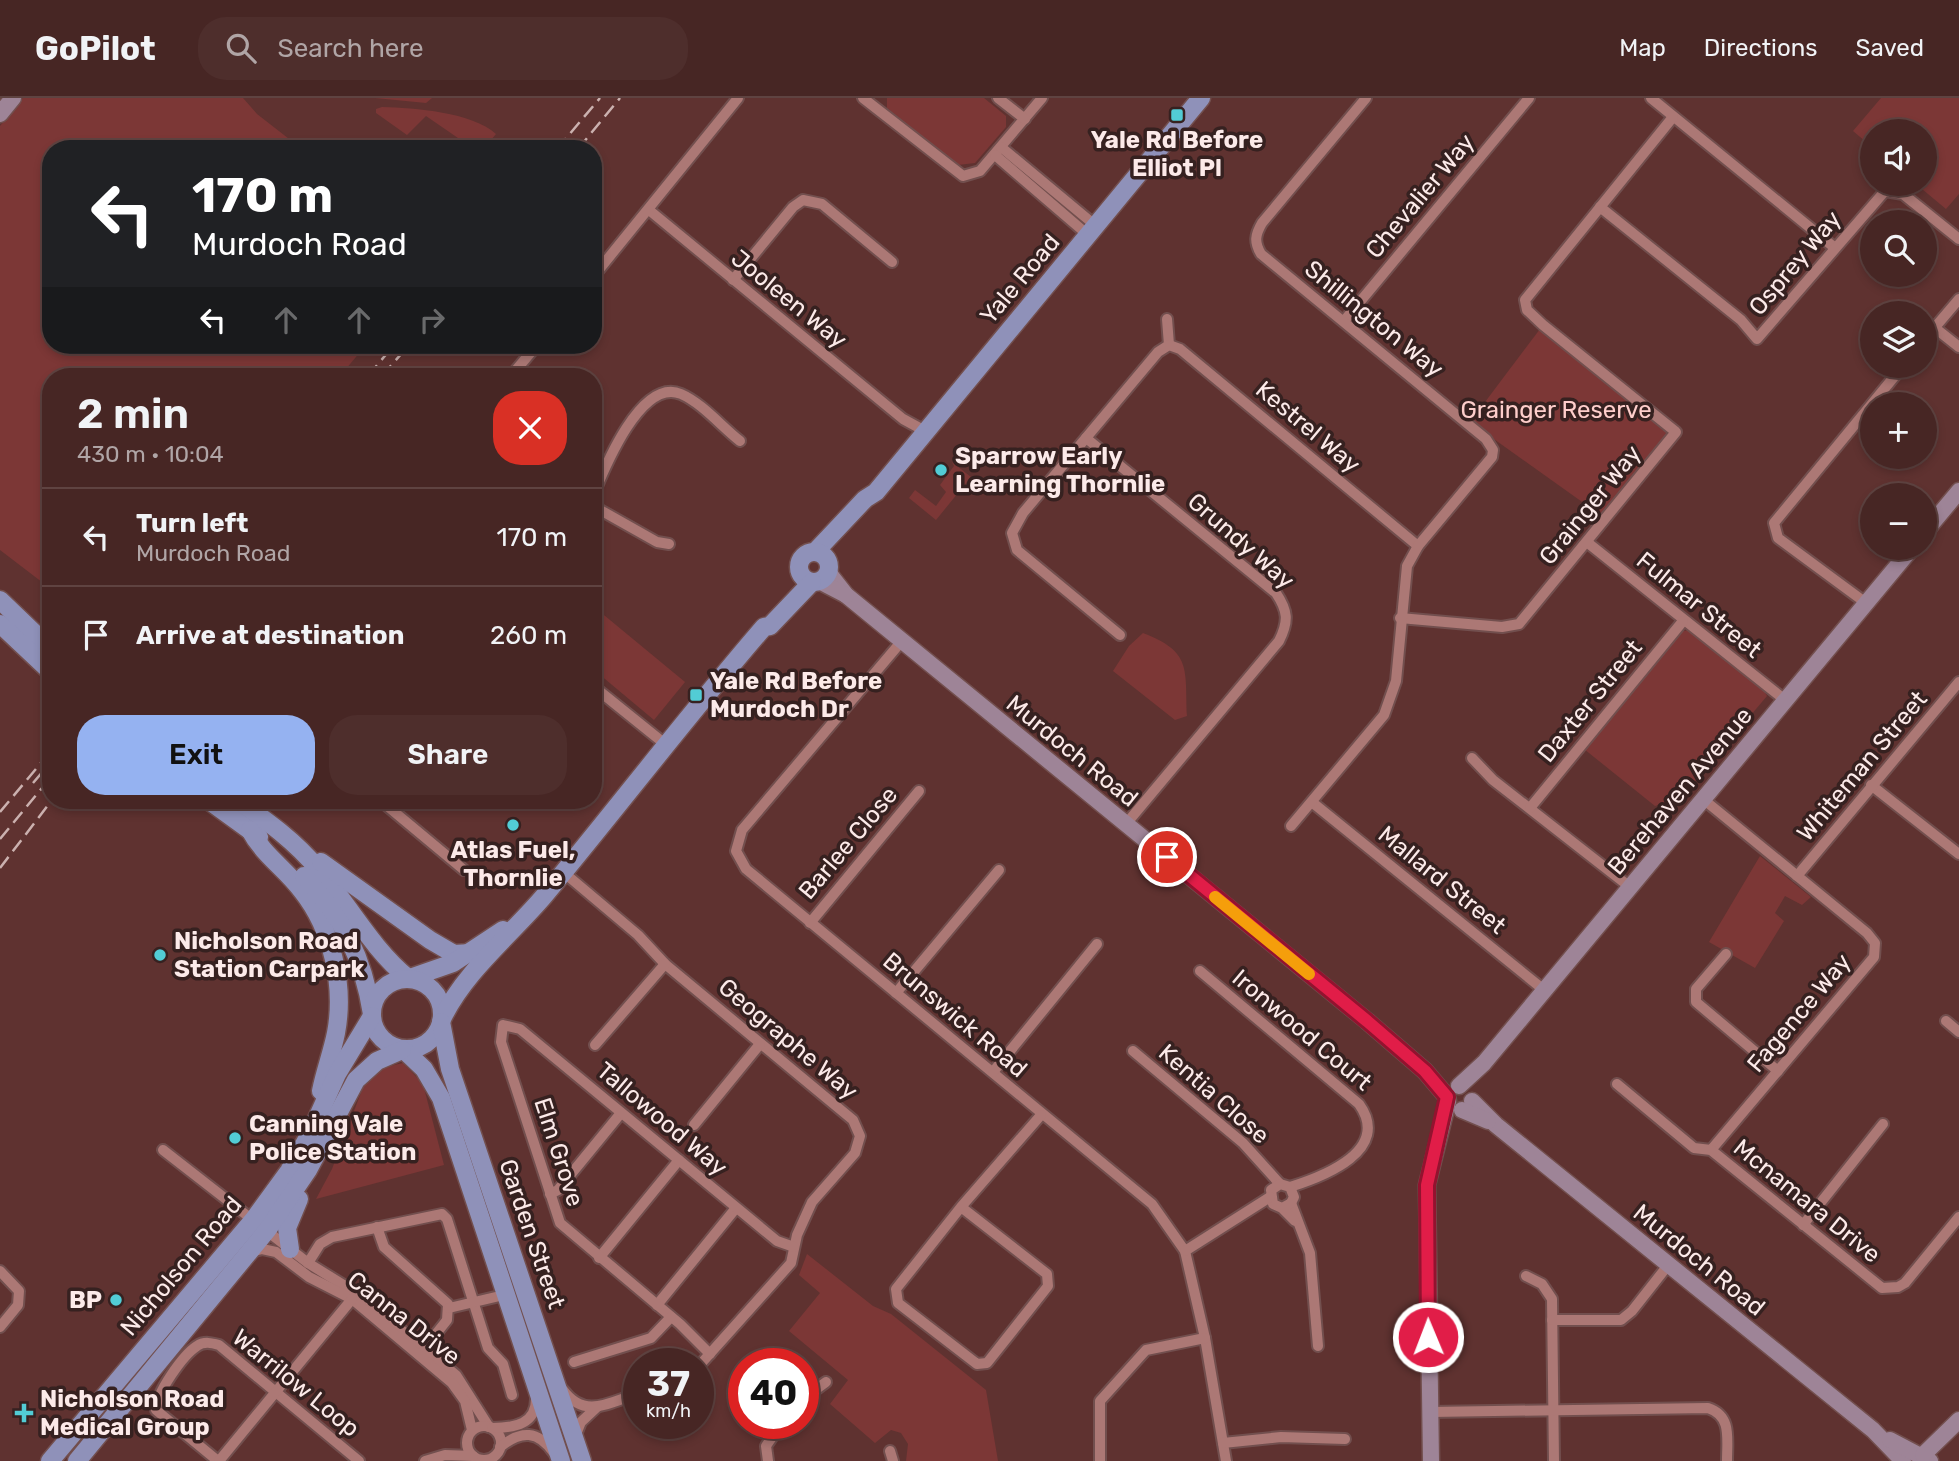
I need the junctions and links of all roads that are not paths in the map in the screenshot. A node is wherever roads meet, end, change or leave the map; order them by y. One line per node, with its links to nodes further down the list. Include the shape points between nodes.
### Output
1 (13, 98): 10 (main road)
2 (738, 98): 15 (street)
3 (998, 98): 12 (street)
4 (1042, 98): 12 (street)
5 (1201, 98): 16 (main road, Yale Road)
6 (1366, 98): 24 (street, Shillington Way, via 1262,223 1255,240 1261,254)
7 (1529, 98): 24 (street, Chevalier Way)
8 (1651, 98): 11 (street)
9 (867, 99): 13 (street, via 963,176 980,171)
10 (0, 114)
11 (1672, 117): 14 (street, Grainger Way); 18 (street)
12 (1025, 119): 13 (street)
13 (998, 151): 16 (street)
14 (1600, 207): 18 (street, Osprey Way, via 1741,320 1757,339); 41 (street, Grainger Way, via 1526,294 1525,306 1676,432)
15 (649, 210): 20 (street); 21 (street, Jooleen Way)
16 (1092, 230): 34 (main road, Yale Road)
17 (1959, 239): 18 (street, Osprey Way, via 1903,194 1890,190 1881,193)
18 (1835, 248)
19 (892, 262): 21 (street, via 822,204 802,195)
20 (602, 266)
21 (733, 280): 34 (street, Jooleen Way)
22 (1959, 299): 25 (street)
23 (1167, 319): 27 (street)
24 (1344, 321): 43 (street, Shillington Way, via 1491,444 1492,457)
25 (1937, 326)
26 (1937, 330): 28 (street)
27 (1169, 345): 35 (street, via 1158,352); 43 (street, Kestrel Way, via 1180,349)
28 (1959, 347)
29 (529, 354): 30 (street)
30 (518, 368)
31 (1893, 378): 47 (street, via 1774,523 1778,538)
32 (665, 379): 33 (street)
33 (667, 392): 36 (street, via 687,397); 37 (street, via 653,397 620,436)
34 (922, 435): 45 (main road, Yale Road, via 876,492 865,499)
35 (1086, 438): 51 (street, via 1013,527 1011,538 1017,550); 68 (street, Grundy Way, via 1276,593 1286,608 1287,625 1279,641)
36 (740, 441)
37 (602, 474)
38 (1959, 491): 40 (main road)
39 (602, 511): 42 (street)
40 (1937, 517)
41 (1588, 543): 48 (street, Grainger Way, via 1519,624 1502,627); 49 (street, Fulmar Street)
42 (668, 544)
43 (1418, 546): 48 (street, Shillington Way, via 1403,580)
44 (1902, 560): 47 (main road, Berehaven Avenue)
45 (817, 570): 53 (main road, Murdoch Road); 58 (main road, Yale Road)
46 (0, 600): 52 (main road)
47 (1866, 603): 57 (main road, Berehaven Avenue)
48 (1400, 618): 63 (street, Shillington Way, via 1396,681 1389,704)
49 (1684, 621): 57 (street, Fulmar Street); 64 (street, Daxter Street)
50 (0, 624): 54 (main road)
51 (1120, 635)
52 (42, 640)
53 (901, 642): 68 (main road, Murdoch Road); 79 (street, Brunswick Road, via 742,830 736,850 746,869)
54 (42, 664)
55 (1957, 689): 60 (street, Whiteman Street)
56 (602, 692): 58 (street)
57 (1786, 700): 62 (main road, Berehaven Avenue)
58 (665, 744): 75 (main road, Yale Road)
59 (1472, 758): 64 (street)
60 (1871, 785): 72 (street); 76 (street, Whiteman Street)
61 (919, 791): 79 (street, Barlee Close)
62 (1703, 799): 76 (street, Fagence Way); 77 (main road, Berehaven Avenue)
63 (1313, 803): 69 (street, Shillington Way); 86 (street, Mallard Street)
64 (1530, 808): 77 (street)
65 (221, 809): 70 (main road)
66 (250, 809): 71 (main road)
67 (391, 809): 73 (street)
68 (1126, 824): 100 (main road, Murdoch Road, via 1367,1021 1421,1058)
69 (1291, 826)
70 (250, 830): 88 (main road, via 290,860 334,912 367,978); 105 (main road, via 259,848 304,893 334,959 336,1033)
71 (284, 833): 81 (main road, via 404,924 454,954); 85 (main road)
72 (1959, 854)
73 (464, 870)
74 (999, 870): 87 (street)
75 (562, 872): 78 (main road, Yale Road); 83 (street, Geographe Way, via 638,934)
76 (1797, 877): 97 (street, Fagence Way, via 1867,933 1875,943 1874,957)
77 (1630, 887): 86 (main road, Berehaven Avenue)
78 (527, 915): 81 (main road, Yale Road); 89 (main road, Yale Road, via 457,992)
79 (810, 923): 87 (street, Brunswick Road)
80 (1097, 944): 98 (street)
81 (471, 953): 85 (main road, Yale Road)
82 (1726, 954): 97 (street, via 1696,989 1696,1002)
83 (665, 964): 93 (street, Geographe Way); 94 (street)
84 (1200, 971): 111 (street, Ironwood Court, via 1359,1104 1369,1122 1361,1151)
85 (409, 978): 88 (main road, via 383,990); 89 (main road, via 438,997)
86 (1544, 990): 100 (main road, Berehaven Avenue)
87 (896, 993): 98 (street, Brunswick Road)
88 (372, 1015): 95 (main road, via 381,1038); 105 (main road, Nicholson Road, via 330,1087)
89 (442, 1020): 95 (main road, via 427,1042); 109 (main road, Garden Street, via 446,1057)
90 (1946, 1021): 92 (street)
91 (503, 1025): 101 (street, Tallowood Way, via 520,1029); 110 (street, Elm Grove, via 501,1042)
92 (1959, 1032)
93 (760, 1044): 104 (street); 118 (street, Geographe Way, via 853,1120 860,1136 855,1153 812,1202)
94 (595, 1045)
95 (403, 1050): 105 (main road, Nicholson Road, via 377,1061 356,1080); 126 (main road, Garden Street, via 424,1069 441,1097)
96 (1133, 1051): 111 (street, Kentia Close, via 1243,1143 1266,1168)
97 (1778, 1071): 107 (street, Fagence Way)
98 (993, 1072): 102 (street, Brunswick Road)
99 (1618, 1084): 107 (street, Mcnamara Drive, via 1694,1148)
100 (1459, 1098): 124 (main road, Murdoch Road); 151 (main road, Berehaven Avenue, via 1439,1133 1427,1185)
101 (621, 1113): 108 (street, Tallowood Way); 110 (street)
102 (1041, 1115): 112 (street); 120 (street, Brunswick Road, via 1152,1204)
103 (1883, 1124): 116 (street)
104 (694, 1125)
105 (319, 1134): 115 (main road, Nicholson Road, via 289,1171); 119 (main road, via 324,1154 287,1228)
106 (163, 1150): 115 (street, Canna Drive)
107 (1711, 1150): 116 (street, Mcnamara Drive)
108 (679, 1160): 113 (street, Tallowood Way); 122 (street)
109 (492, 1190): 126 (main road, via 486,1203 499,1247); 142 (main road, Garden Street)
110 (550, 1194): 122 (street, Elm Grove, via 560,1223)
111 (1282, 1196): 120 (street, Ironwood Court); 137 (street, Kentia Close, via 1310,1253)
112 (961, 1207): 112 (street, via 896,1289 896,1297 977,1364 987,1363 1048,1286 1047,1274)
113 (736, 1208): 118 (street, Tallowood Way, via 777,1241); 131 (street)
114 (1959, 1217): 116 (street, Mcnamara Drive, via 1905,1283 1889,1288 1876,1284)
115 (261, 1224): 119 (street, Canna Drive); 121 (main road, Nicholson Road); 165 (main road, Nicholson Road)
116 (1803, 1225)
117 (377, 1227): 123 (street, via 332,1237 320,1244); 130 (street, via 442,1214); 132 (street, via 382,1244 438,1291)
118 (795, 1241): 140 (street, Geographe Way, via 791,1264)
119 (290, 1249): 123 (street, Canna Drive)
120 (1185, 1251): 136 (street, Brunswick Road)
121 (248, 1253): 129 (street, Canna Drive, via 276,1252 309,1277); 161 (main road, Nicholson Road)
122 (599, 1258): 131 (street, Elm Grove)
123 (308, 1263): 139 (street, Canna Drive, via 358,1294)
124 (1669, 1264): 134 (street, via 1621,1320); 163 (main road, Murdoch Road, via 1873,1430)
125 (0, 1271): 135 (street, via 19,1291 18,1305)
126 (499, 1275): 128 (main road, Garden Street)
127 (1526, 1276): 134 (street, via 1549,1290)
128 (504, 1295): 130 (street); 145 (main road, Garden Street)
129 (352, 1299): 146 (street); 154 (street, Canna Drive, via 457,1389 469,1411)
130 (474, 1303): 132 (street); 147 (street, via 488,1348 503,1364)
131 (657, 1305): 133 (street, Elm Grove)
132 (450, 1308): 139 (street, via 447,1320)
133 (671, 1317): 138 (street, Elm Grove); 141 (street, via 651,1338)
134 (1552, 1320): 150 (street)
135 (0, 1327)
136 (1205, 1338): 158 (street, Brunswick Road); 171 (street, via 1146,1350 1100,1401)
137 (1318, 1346)
138 (704, 1348)
139 (424, 1349): 153 (street, Canna Drive, via 463,1384)
140 (714, 1350)
141 (574, 1362)
142 (558, 1381): 149 (street, via 574,1403); 155 (main road, Garden Street)
143 (826, 1382): 144 (street)
144 (819, 1387)
145 (537, 1388): 153 (street, via 535,1410 528,1420 511,1427); 164 (main road, Garden Street)
146 (275, 1392): 166 (street); 166 (street, Warrilow Loop, via 219,1345 208,1342 198,1345 158,1392 156,1410); 167 (street, Warrilow Loop)
147 (512, 1395)
148 (623, 1398): 149 (street)
149 (600, 1406): 155 (street, via 581,1422)
150 (1553, 1411): 151 (street); 174 (street); 175 (street, via 1708,1408 1725,1419)
151 (1430, 1412): 173 (main road)
152 (1959, 1420): 163 (main road)
153 (490, 1427): 154 (street); 159 (street, via 499,1436)
154 (470, 1434): 160 (street); 162 (street, via 468,1447)
155 (575, 1437): 169 (main road, Garden Street)
156 (771, 1439): 170 (street, via 766,1446)
157 (1345, 1439): 158 (street, via 1281,1437)
158 (1223, 1443): 172 (street, Brunswick Road)
159 (496, 1454): 162 (street); 164 (street, via 521,1434 534,1434)
160 (444, 1455): 162 (street); 168 (street)
161 (83, 1458)
162 (478, 1458)
163 (1919, 1459)
164 (561, 1460)
165 (50, 1461)
166 (218, 1461)
167 (359, 1461)
168 (425, 1461)
169 (582, 1461)
170 (768, 1461)
171 (1100, 1461)
172 (1226, 1461)
173 (1431, 1461)
174 (1554, 1461)
175 (1727, 1461)

